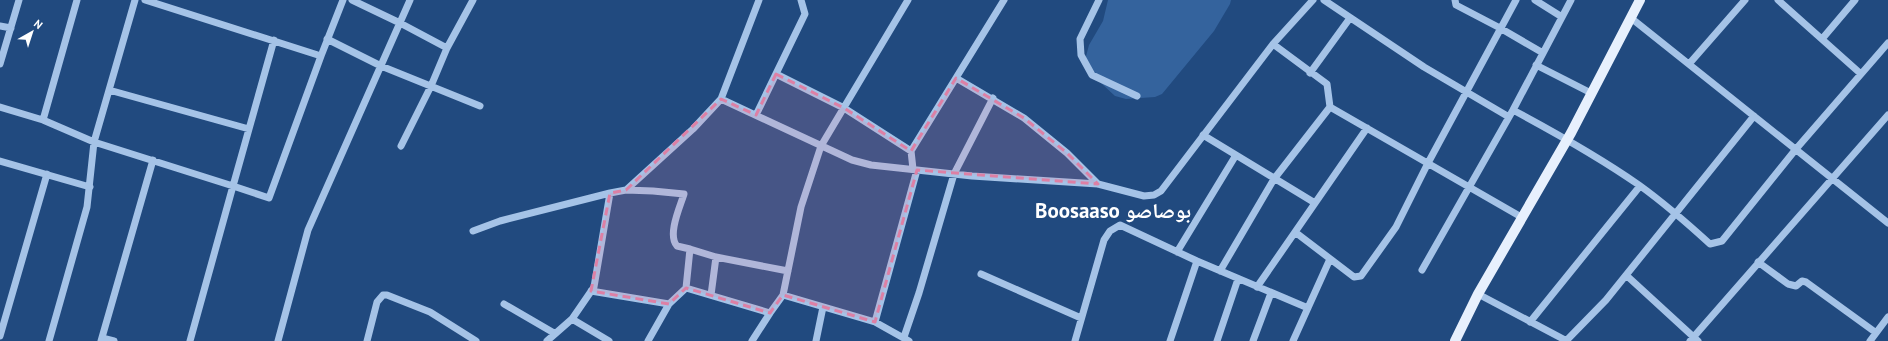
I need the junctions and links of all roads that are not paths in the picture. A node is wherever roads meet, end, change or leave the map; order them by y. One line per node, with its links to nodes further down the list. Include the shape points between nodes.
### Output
1 (19, 0): 30 (street)
2 (77, 0): 64 (street)
3 (135, 0): 49 (street)
4 (144, 0): 33 (street)
5 (343, 0): 34 (street)
6 (352, 0): 28 (street)
7 (410, 0): 28 (street)
8 (462, 0): 24 (street)
9 (759, 0): 54 (street)
10 (801, 0): 45 (street, via 805,14)
11 (908, 0): 58 (street)
12 (1004, 0): 47 (street)
13 (1099, 0): 52 (street, via 1080,39 1081,55 1092,75)
14 (1313, 0): 36 (street)
15 (1324, 0): 26 (street)
16 (1455, 0): 31 (street, via 1456,5)
17 (1516, 0): 31 (street)
18 (1535, 0): 25 (street)
19 (1571, 0): 25 (street)
20 (1640, 0): 27 (main road)
21 (1745, 0): 41 (street)
22 (1778, 0): 32 (street)
23 (1854, 0): 32 (street)
24 (471, 2): 37 (street)
25 (1562, 16): 38 (street)
26 (1350, 18): 44 (street); 50 (street, via 1424,67)
27 (1631, 18): 41 (street); 51 (main road)
28 (400, 23): 37 (street); 43 (street)
29 (0, 26): 30 (street)
30 (11, 28): 40 (street)
31 (1500, 28): 38 (street); 50 (street)
32 (1822, 39): 46 (street)
33 (274, 40): 39 (street); 66 (street)
34 (327, 40): 39 (street); 43 (street)
35 (1888, 43): 46 (street)
36 (1273, 44): 44 (street); 67 (street)
37 (447, 48): 48 (street)
38 (1543, 53): 42 (street)
39 (321, 56): 85 (street, via 270,198)
40 (0, 64)
41 (1689, 64): 62 (street)
42 (1536, 65): 51 (street); 59 (street)
43 (380, 66): 48 (street); 134 (street, via 308,230)
44 (1310, 73): 57 (street, via 1327,84)
45 (776, 74): 58 (street); 60 (street)
46 (1861, 74): 72 (street)
47 (956, 78): 53 (street); 73 (street)
48 (431, 86): 55 (street); 70 (street)
49 (110, 90): 66 (street); 69 (street)
50 (1467, 91): 63 (street); 77 (street)
51 (1591, 93): 68 (main road)
52 (1137, 96)
53 (992, 98): 80 (street); 83 (street, via 1024,118 1068,153)
54 (721, 99): 60 (street); 88 (street, via 693,129)
55 (480, 106)
56 (0, 107): 64 (street)
57 (1330, 107): 65 (street); 82 (street)
58 (844, 108): 71 (street); 73 (street)
59 (1513, 110): 63 (street); 68 (street)
60 (756, 115): 71 (street)
61 (1888, 115): 81 (street)
62 (1754, 116): 72 (street); 91 (street)
63 (1509, 117): 87 (street)
64 (43, 120): 69 (street)
65 (1367, 128): 77 (street); 90 (street)
66 (249, 129): 85 (street)
67 (1203, 135): 74 (street); 83 (street, via 1161,191 1154,195 1144,196)
68 (1567, 139): 86 (street); 92 (main road)
69 (94, 142): 75 (street); 84 (street)
70 (401, 146)
71 (821, 146): 78 (street, via 871,165); 103 (street, via 801,206)
72 (1796, 149): 81 (street); 91 (street, via 1722,241 1710,244)
73 (911, 151): 78 (street)
74 (1236, 155): 82 (street); 97 (street)
75 (154, 160): 85 (street); 128 (street)
76 (0, 161): 79 (street)
77 (1428, 163): 87 (street); 99 (street, via 1396,227 1361,276 1354,277)
78 (915, 169): 80 (street); 123 (street)
79 (47, 174): 84 (street); 127 (street)
80 (954, 174): 83 (street); 129 (street)
81 (1834, 178): 93 (street); 101 (street)
82 (1274, 179): 90 (street); 104 (street)
83 (1098, 184)
84 (90, 186): 131 (street, via 87,207)
85 (233, 186): 133 (street)
86 (1640, 186): 91 (street); 124 (street)
87 (1469, 188): 92 (street); 102 (street)
88 (626, 190): 89 (street); 96 (street, via 684,194 674,227 674,241 677,246)
89 (610, 194): 94 (street, via 500,221); 110 (street, via 594,288)
90 (1315, 203): 95 (street)
91 (1676, 214): 106 (street)
92 (1522, 218): 112 (main road)
93 (1888, 222)
94 (473, 231)
95 (1295, 232): 99 (street); 108 (street)
96 (690, 249): 98 (street); 109 (street)
97 (1177, 252): 100 (street); 121 (street, via 1120,225 1110,231 1104,240)
98 (716, 257): 103 (street); 113 (street)
99 (1330, 259): 118 (street)
100 (1196, 261): 104 (street); 143 (street)
101 (1758, 262): 125 (street, via 1788,284 1796,286 1802,281 1806,282); 130 (street)
102 (1422, 270)
103 (788, 271): 114 (street)
104 (1220, 271): 107 (street)
105 (981, 274): 121 (street)
106 (1626, 275): 130 (street); 148 (street)
107 (1238, 279): 108 (street); 144 (street)
108 (1258, 287): 111 (street)
109 (686, 288): 113 (street); 116 (street)
110 (591, 291): 116 (street); 122 (street)
111 (1271, 293): 118 (street); 145 (street)
112 (1478, 294): 124 (street); 147 (main road)
113 (711, 295): 119 (street)
114 (783, 295): 117 (street); 119 (street)
115 (504, 304): 126 (street)
116 (669, 304): 139 (street)
117 (823, 307): 123 (street); 141 (street)
118 (1308, 308): 146 (street)
119 (770, 313): 140 (street)
120 (1888, 317): 125 (street)
121 (1081, 318): 142 (street)
122 (572, 319): 126 (street); 138 (street)
123 (875, 322): 129 (street)
124 (1530, 322): 148 (street)
125 (1875, 332): 149 (street)
126 (554, 333): 137 (street)
127 (0, 336)
128 (101, 339): 132 (street)
129 (906, 339)
130 (1694, 340)
131 (49, 341)
132 (114, 341)
133 (190, 341)
134 (278, 341)
135 (367, 341): 136 (street, via 376,302 383,295 387,295 430,312)
136 (476, 341)
137 (547, 341)
138 (608, 341)
139 (648, 341)
140 (752, 341)
141 (816, 341)
142 (1075, 341)
143 (1170, 341)
144 (1217, 341)
145 (1253, 341)
146 (1293, 341)
147 (1455, 341)
148 (1567, 341)
149 (1870, 341)

